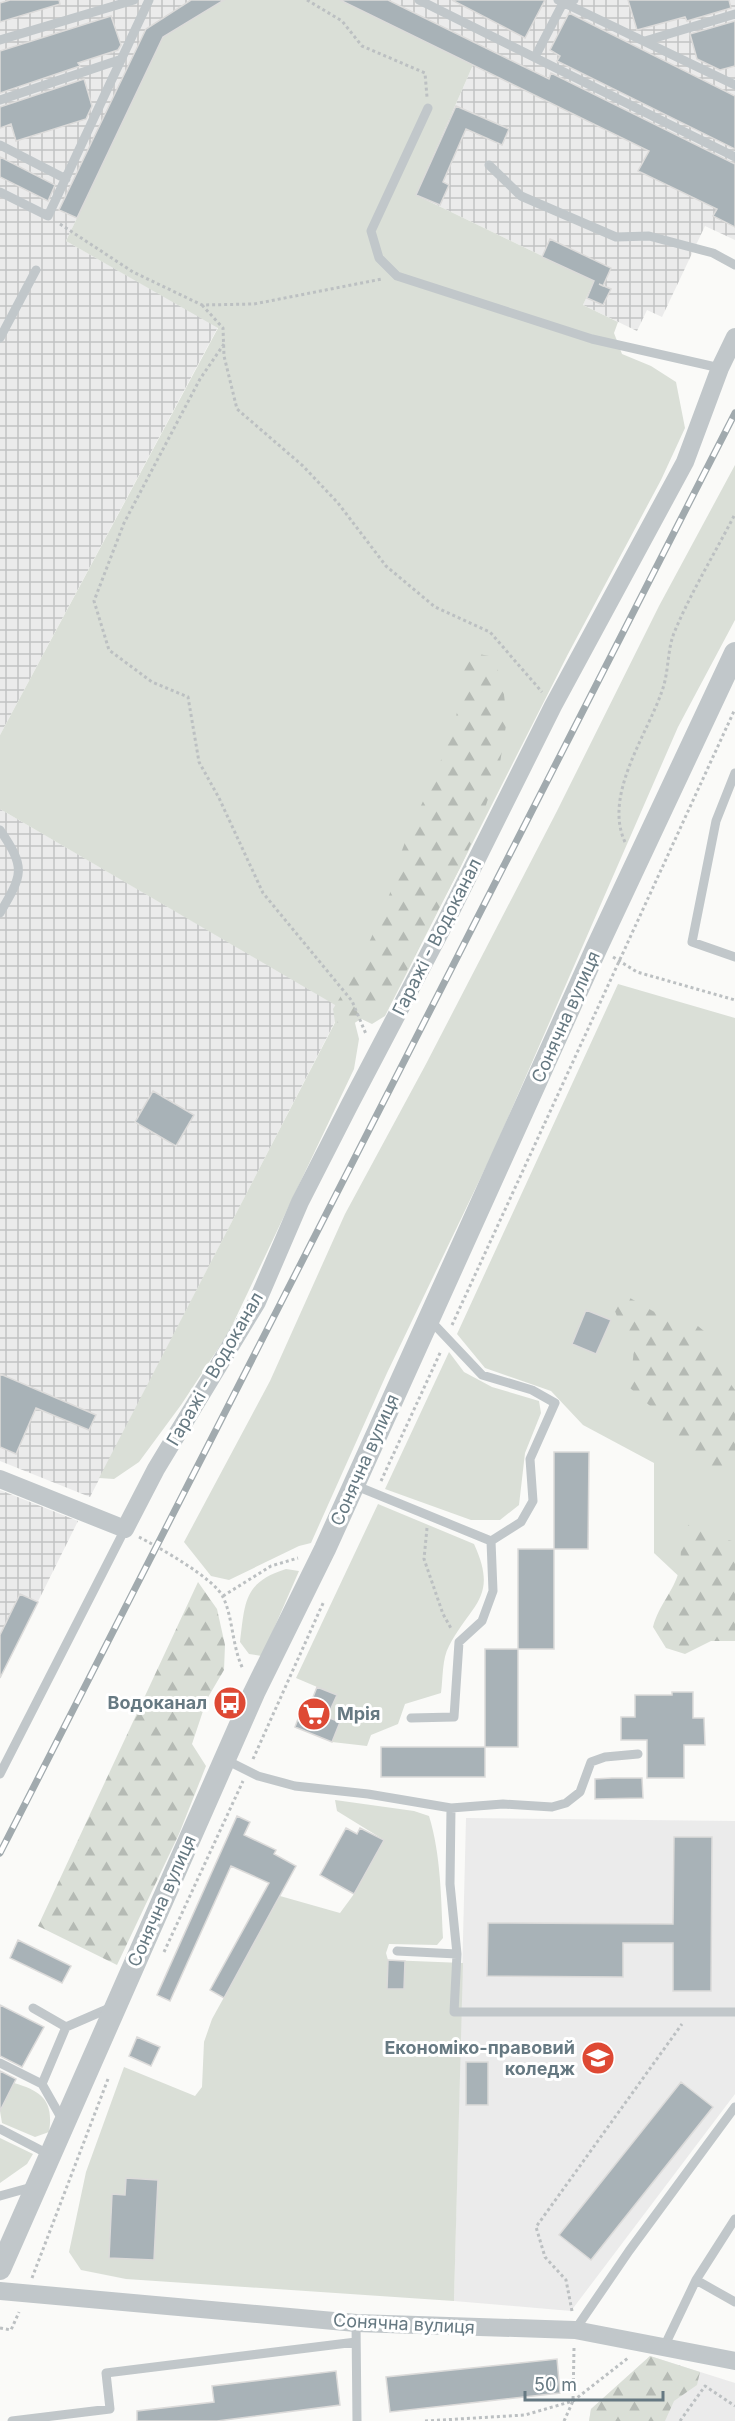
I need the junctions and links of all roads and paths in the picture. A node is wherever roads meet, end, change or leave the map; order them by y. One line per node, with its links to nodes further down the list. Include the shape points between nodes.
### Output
1 (134, 0): 8 (lane)
2 (149, 0): 11 (lane)
3 (307, 0): 14 (path, via 342,21 362,46 425,73)
4 (419, 0): 10 (lane)
5 (574, 0): 6 (lane)
6 (561, 1): 9 (lane); 10 (lane)
7 (735, 15): 9 (lane)
8 (0, 40)
9 (645, 41): 12 (lane)
10 (535, 57): 16 (lane)
11 (119, 60): 13 (lane); 18 (lane)
12 (735, 85)
13 (0, 100)
14 (428, 108): 23 (lane, via 371,231 379,258)
15 (0, 145): 18 (lane)
16 (735, 157)
17 (489, 165): 21 (lane, via 521,196 616,237 649,236 713,253)
18 (66, 179): 20 (lane)
19 (0, 192): 20 (lane)
20 (48, 216): 24 (path, via 133,272)
21 (735, 265)
22 (36, 270): 26 (lane)
23 (397, 276): 24 (path, via 254,304); 28 (lane, via 592,339)
24 (202, 305): 27 (path, via 223,328)
25 (735, 338): 28 (street, Гаражі - Водоканал)
26 (0, 339)
27 (224, 344): 31 (path, via 237,410 303,466 338,503 386,566 435,607 490,632); 41 (path, via 200,379 124,523 94,601 109,650 152,682 188,697 199,762 263,893 352,1001)
28 (720, 368): 31 (street, Гаражі - Водоканал, via 685,462)
29 (735, 514): 35 (path, via 674,634 663,689 617,805 621,832)
30 (735, 653): 35 (street, Сонячна вулиця)
31 (553, 706): 41 (street, Гаражі - Водоканал)
32 (735, 709): 39 (path)
33 (735, 773): 38 (lane, via 716,821 692,942)
34 (0, 830): 36 (lane, via 19,858 16,885)
35 (636, 865): 37 (street, Сонячна вулиця)
36 (0, 913)
37 (597, 947): 39 (path); 42 (street, Сонячна вулиця)
38 (735, 957)
39 (620, 961): 40 (path, via 638,972); 43 (path)
40 (735, 1000)
41 (376, 1055): 47 (street, Гаражі - Водоканал, via 300,1202 257,1302)
42 (429, 1319): 43 (lane); 45 (street, Сонячна вулиця)
43 (447, 1337): 45 (path); 48 (lane, via 482,1375 532,1390 555,1403 530,1459 533,1501 520,1522)
44 (0, 1479): 47 (street)
45 (365, 1489): 46 (lane); 49 (street, Сонячна вулиця)
46 (429, 1515): 48 (lane); 52 (path, via 424,1559 443,1614)
47 (124, 1529): 50 (path, via 178,1557); 58 (lane)
48 (491, 1540): 52 (lane, via 492,1591 482,1622)
49 (325, 1549): 50 (path, via 271,1566); 53 (street, Сонячна вулиця)
50 (223, 1596): 53 (path, via 237,1657)
51 (326, 1598): 57 (path)
52 (459, 1641): 54 (lane, via 454,1717)
53 (254, 1693): 56 (street, Сонячна вулиця)
54 (411, 1718)
55 (638, 1754): 59 (lane, via 591,1762 579,1792 566,1803 552,1807 503,1804)
56 (224, 1758): 57 (lane); 63 (street, Сонячна вулиця)
57 (247, 1770): 59 (lane, via 294,1786); 61 (path)
58 (0, 1774)
59 (451, 1808): 62 (lane, via 450,1884)
60 (397, 1951): 62 (lane)
61 (164, 1953)
62 (457, 1954): 65 (lane, via 454,2012)
63 (117, 2005): 67 (lane); 72 (street, Сонячна вулиця)
64 (33, 2008): 67 (lane)
65 (692, 2011): 66 (lane); 85 (path, via 536,2227 545,2257 566,2280)
66 (735, 2012)
67 (66, 2027): 70 (lane)
68 (0, 2063): 70 (lane)
69 (112, 2069): 81 (path)
70 (42, 2084): 72 (lane)
71 (735, 2107): 85 (lane)
72 (64, 2123): 74 (street, Сонячна вулиця)
73 (0, 2129): 74 (lane)
74 (50, 2155): 75 (street, Сонячна вулиця)
75 (36, 2187): 76 (lane); 78 (street, Сонячна вулиця)
76 (0, 2196)
77 (735, 2219): 79 (lane)
78 (0, 2269)
79 (696, 2280): 82 (lane); 87 (lane)
80 (0, 2291): 81 (street, Сонячна вулиця)
81 (26, 2293): 83 (street, Сонячна вулиця); 84 (path, via 11,2330)
82 (735, 2302)
83 (356, 2323): 85 (street, Сонячна вулиця); 86 (lane)
84 (0, 2328)
85 (575, 2330): 87 (street, Сонячна вулиця); 89 (path)
86 (356, 2342): 91 (lane, via 106,2373 110,2409); 92 (lane)
87 (655, 2346): 88 (street, Сонячна вулиця); 89 (path)
88 (735, 2361)
89 (573, 2401): 93 (path, via 525,2415); 94 (path)
90 (735, 2406): 95 (path, via 705,2386)
91 (12, 2421)
92 (357, 2421)
93 (425, 2421)
94 (564, 2421)
95 (680, 2421)

